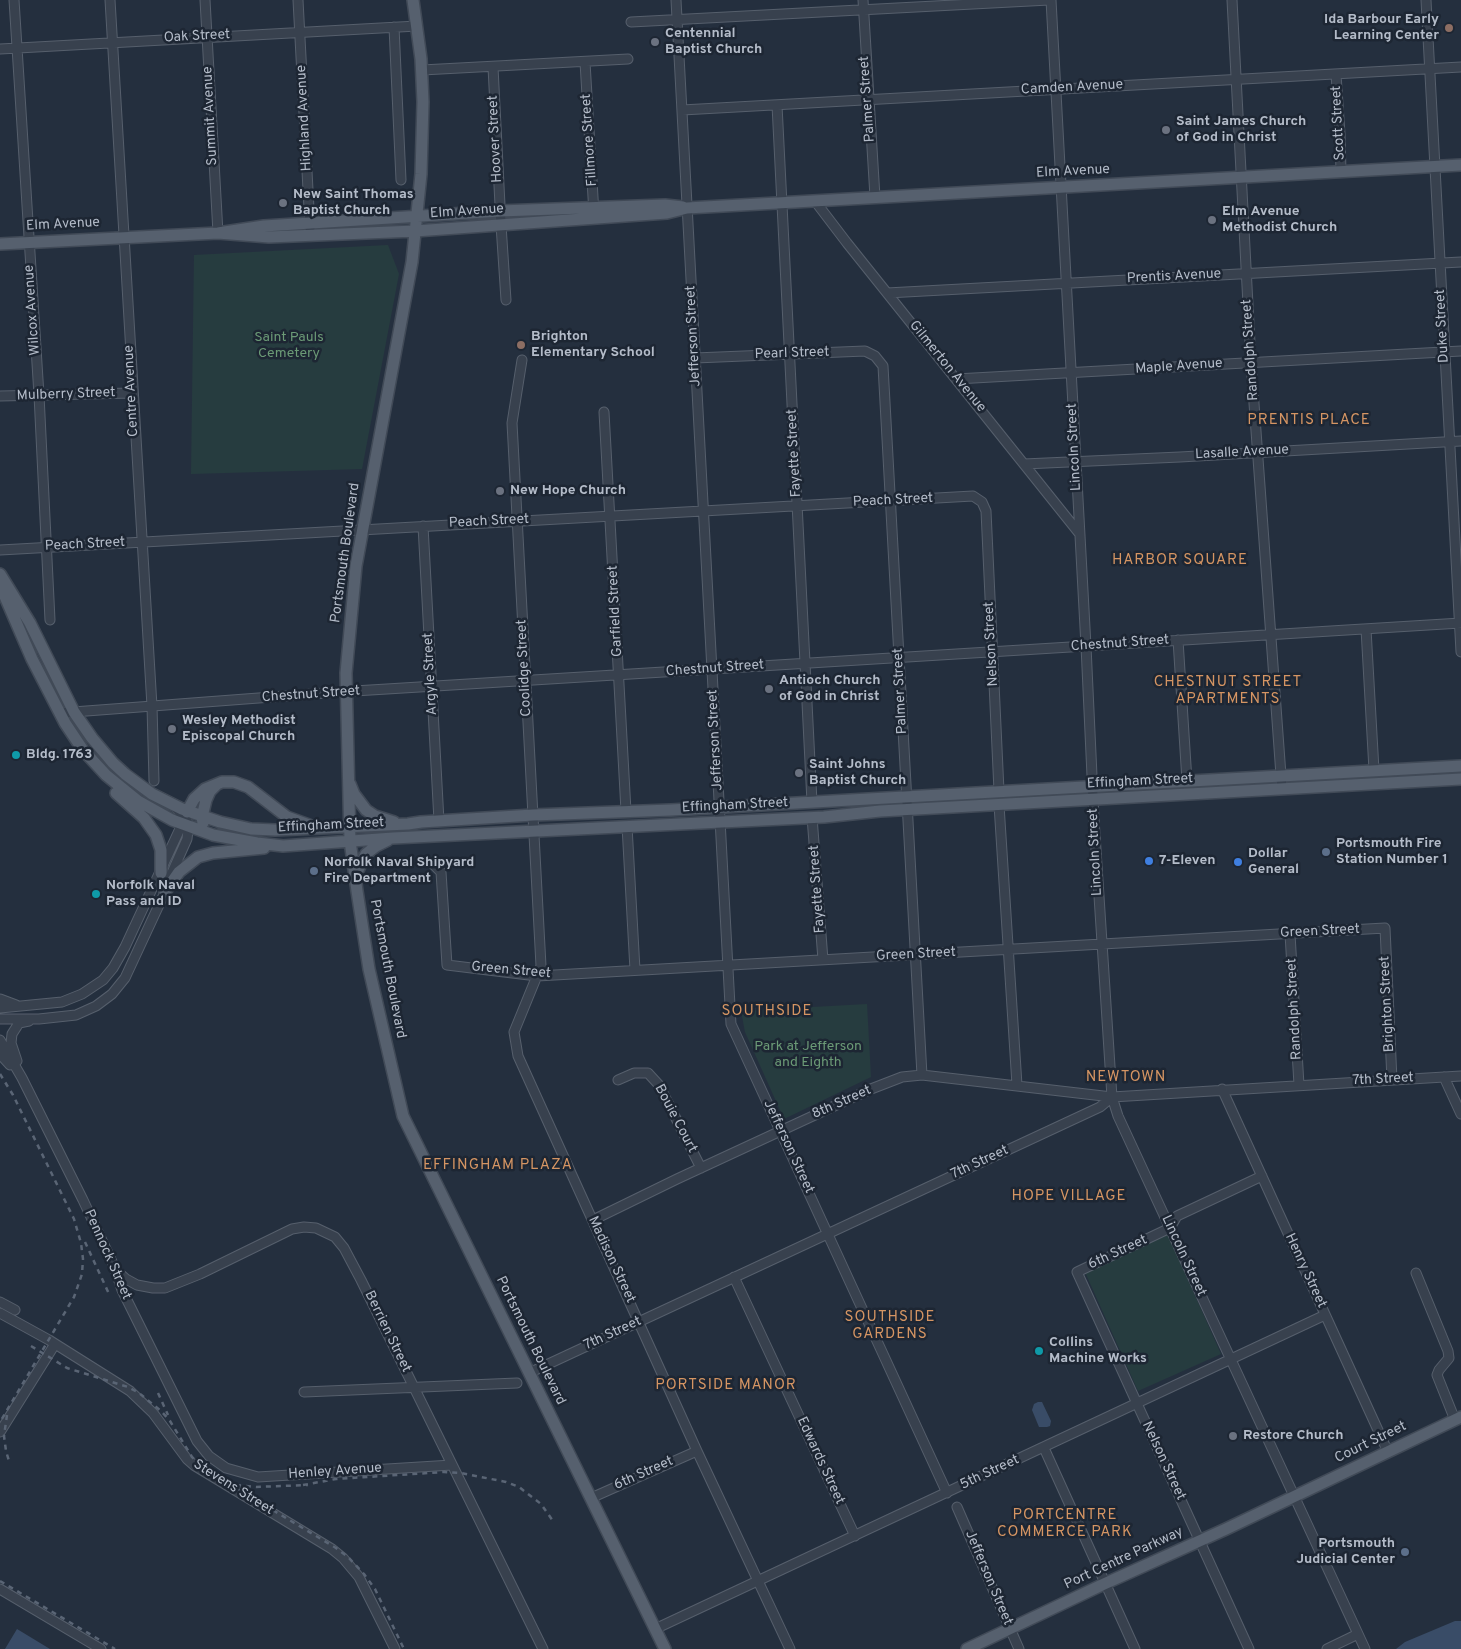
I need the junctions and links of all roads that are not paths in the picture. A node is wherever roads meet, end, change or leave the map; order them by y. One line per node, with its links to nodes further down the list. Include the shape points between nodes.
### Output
1 (14, 0): 19 (street, Wilcox Avenue)
2 (110, 0): 18 (street, Centre Avenue)
3 (205, 0): 17 (street, Summit Avenue)
4 (298, 0): 16 (street, Highland Avenue)
5 (413, 0): 14 (main road, Portsmouth Boulevard)
6 (676, 0): 12 (street, Jefferson Street)
7 (863, 0): 11 (street, Palmer Street)
8 (1050, 0): 11 (street); 29 (street, Lincoln Street)
9 (1232, 0): 28 (street, Randolph Street)
10 (1426, 0): 25 (street, Duke Street)
11 (863, 10): 12 (street); 30 (street, Palmer Street)
12 (677, 20): 13 (street); 32 (street, Jefferson Street)
13 (631, 22)
14 (417, 26): 15 (street, Oak Street); 26 (main road, Portsmouth Boulevard)
15 (394, 27): 16 (street, Oak Street); 37 (street)
16 (300, 31): 17 (street, Oak Street); 46 (street, Highland Avenue)
17 (207, 37): 18 (street, Oak Street); 49 (street, Summit Avenue)
18 (112, 42): 19 (street, Oak Street); 51 (street, Centre Avenue)
19 (17, 48): 20 (street, Oak Street); 52 (street, Wilcox Avenue)
20 (0, 49)
21 (628, 59): 22 (street)
22 (585, 62): 23 (street); 44 (street, Fillmore Street)
23 (493, 67): 26 (street); 43 (street, Hoover Street)
24 (1461, 67): 25 (street, Camden Avenue)
25 (1430, 68): 27 (street, Camden Avenue); 34 (street, Duke Street)
26 (422, 70): 45 (main road, Portsmouth Boulevard, via 423,138)
27 (1336, 74): 28 (street, Camden Avenue); 35 (street, Scott Street)
28 (1236, 79): 29 (street, Camden Avenue); 36 (street, Randolph Street)
29 (1056, 89): 30 (street, Camden Avenue); 38 (street, Lincoln Street)
30 (868, 99): 31 (street, Camden Avenue); 39 (street, Palmer Street)
31 (777, 105): 32 (street, Camden Avenue); 41 (street, Fayette Street)
32 (682, 110): 42 (street, Jefferson Street)
33 (1461, 165): 34 (main road, Elm Avenue)
34 (1436, 166): 35 (main road, Elm Avenue); 55 (street, Duke Street)
35 (1341, 172): 36 (main road, Elm Avenue)
36 (1241, 177): 38 (main road, Elm Avenue); 56 (street, Randolph Street)
37 (401, 180)
38 (1061, 187): 39 (main road, Elm Avenue); 57 (street, Lincoln Street)
39 (875, 197): 40 (main road, Elm Avenue)
40 (815, 201): 41 (main road, Elm Avenue); 58 (street, Gilmerton Avenue)
41 (781, 203): 42 (main road, Elm Avenue); 62 (street, Fayette Street)
42 (687, 208): 44 (main road, Elm Avenue, via 665,204); 63 (street, Jefferson Street)
43 (500, 211): 44 (main road, Elm Avenue); 45 (main road, Elm Avenue); 47 (street, Hoover Street)
44 (594, 213): 47 (main road, Elm Avenue)
45 (416, 216): 46 (main road, Elm Avenue); 48 (main road, Portsmouth Boulevard)
46 (310, 222): 49 (main road, Elm Avenue); 50 (street, Highland Avenue)
47 (501, 225): 48 (main road, Elm Avenue); 59 (street, Hoover Street)
48 (415, 230): 50 (main road, Elm Avenue); 85 (main road, Portsmouth Boulevard, via 412,262)
49 (218, 233): 50 (main road, Elm Avenue, via 269,237); 51 (main road, Elm Avenue)
50 (310, 235)
51 (123, 237): 52 (main road, Elm Avenue); 69 (street, Centre Avenue)
52 (29, 242): 53 (main road, Elm Avenue); 70 (street, Wilcox Avenue)
53 (0, 244)
54 (1461, 262): 55 (street, Prentis Avenue)
55 (1440, 263): 56 (street, Prentis Avenue); 61 (street, Duke Street)
56 (1246, 273): 57 (street, Prentis Avenue); 65 (street, Randolph Street)
57 (1066, 283): 58 (street, Prentis Avenue); 67 (street, Lincoln Street)
58 (887, 293): 68 (street, Gilmerton Avenue)
59 (506, 300)
60 (1461, 351): 61 (street, Maple Avenue)
61 (1444, 352): 65 (street, Maple Avenue); 73 (street, Duke Street)
62 (789, 354): 63 (street, Pearl Street); 66 (street, Pearl Street, via 865,351 875,356); 80 (street, Fayette Street)
63 (695, 358): 81 (street, Jefferson Street)
64 (522, 360): 83 (street, Coolidge Street, via 512,416)
65 (1251, 362): 67 (street, Maple Avenue); 75 (street, Randolph Street)
66 (883, 366): 79 (street, Palmer Street)
67 (1071, 373): 68 (street, Maple Avenue); 76 (street, Lincoln Street)
68 (956, 379): 77 (street, Gilmerton Avenue)
69 (132, 393): 70 (street, Mulberry Street); 87 (street, Centre Avenue)
70 (39, 395): 71 (street, Mulberry Street); 88 (street, Wilcox Avenue)
71 (0, 396)
72 (604, 412): 82 (street, Garfield Street)
73 (1449, 441): 74 (street, Lasalle Avenue); 75 (street, Lasalle Avenue); 93 (street, Duke Street)
74 (1461, 441)
75 (1257, 453): 76 (street, Lasalle Avenue); 95 (street, Randolph Street)
76 (1076, 462): 77 (street, Lasalle Avenue); 86 (street, Lincoln Street)
77 (1024, 464): 86 (street, Gilmerton Avenue)
78 (978, 498): 79 (street, Peach Street); 98 (street, Nelson Street, via 986,511)
79 (890, 501): 80 (street, Peach Street); 100 (street, Palmer Street)
80 (798, 506): 81 (street, Peach Street); 101 (street, Fayette Street)
81 (703, 510): 82 (street, Peach Street); 102 (street, Jefferson Street)
82 (610, 515): 83 (street, Peach Street); 103 (street, Garfield Street)
83 (518, 520): 84 (street, Peach Street); 104 (street, Coolidge Street)
84 (423, 526): 85 (street, Peach Street); 105 (street, Argyle Street)
85 (363, 529): 87 (street, Peach Street); 106 (main road, Portsmouth Boulevard, via 352,597)
86 (1079, 533): 97 (street, Lincoln Street)
87 (142, 542): 88 (street, Peach Street); 107 (street, Centre Avenue)
88 (47, 547): 89 (street, Peach Street); 92 (street, Wilcox Avenue)
89 (0, 550)
90 (0, 574): 108 (main road, Effingham Street, via 30,623)
91 (0, 585): 109 (main road, Effingham Street)
92 (50, 620)
93 (1460, 623): 94 (street, Chestnut Street); 99 (street, Duke Street)
94 (1366, 629): 95 (street, Chestnut Street); 112 (street)
95 (1272, 634): 96 (street, Chestnut Street); 114 (street, Randolph Street)
96 (1178, 640): 97 (street, Chestnut Street); 117 (street)
97 (1086, 646): 98 (street, Chestnut Street); 119 (street, Lincoln Street)
98 (992, 652): 100 (street, Chestnut Street); 121 (street, Nelson Street)
99 (1461, 652)
100 (899, 658): 101 (street, Chestnut Street); 122 (street, Palmer Street)
101 (806, 664): 102 (street, Chestnut Street); 124 (street, Fayette Street)
102 (712, 670): 103 (street, Chestnut Street); 126 (street, Jefferson Street)
103 (620, 676): 104 (street, Chestnut Street); 128 (street, Garfield Street)
104 (526, 681): 105 (street, Chestnut Street); 129 (street, Coolidge Street)
105 (432, 687): 106 (street, Chestnut Street); 133 (street, Argyle Street)
106 (346, 693): 107 (street, Chestnut Street); 113 (main road, Portsmouth Boulevard)
107 (152, 706): 108 (street, Chestnut Street); 116 (street, Centre Avenue)
108 (74, 712): 109 (street, Chestnut Street); 132 (main road, Effingham Street, via 113,763 139,785 169,803)
109 (60, 714): 110 (main road, Effingham Street)
110 (84, 750): 132 (main road, Effingham Street, via 106,775 127,792 162,816); 145 (main road, via 113,790 153,829 161,850)
111 (1461, 766): 112 (main road, Effingham Street)
112 (1374, 770): 114 (main road, Effingham Street)
113 (347, 772): 135 (main road, via 354,794 366,810); 137 (main road, Portsmouth Boulevard)
114 (1281, 776): 117 (main road, Effingham Street); 120 (street, Randolph Street)
115 (1461, 779): 120 (main road, Effingham Street)
116 (154, 781)
117 (1187, 781): 119 (main road, Effingham Street)
118 (219, 783): 130 (main road, via 208,795); 132 (main road, via 199,793); 138 (main road, via 241,784 294,821)
119 (1093, 786): 121 (main road, Effingham Street); 123 (street, Lincoln Street)
120 (1282, 789): 123 (main road, Effingham Street)
121 (999, 791): 122 (main road, Effingham Street)
122 (906, 797): 124 (main road, Effingham Street); 127 (street, Palmer Street)
123 (1094, 800): 125 (main road, Effingham Street); 150 (street, Lincoln Street)
124 (812, 802): 126 (main road, Effingham Street)
125 (1000, 805): 127 (main road, Effingham Street); 151 (street)
126 (720, 807): 128 (main road, Effingham Street); 134 (street, Jefferson Street)
127 (907, 810): 131 (main road, Effingham Street); 152 (street, Palmer Street)
128 (626, 811): 129 (main road, Effingham Street)
129 (533, 815): 133 (main road, Effingham Street); 139 (street, Coolidge Street)
130 (202, 817): 132 (main road, Effingham Street); 138 (main road, Effingham Street, via 251,829); 140 (main road)
131 (812, 817): 134 (main road, Effingham Street); 153 (street, Fayette Street)
132 (186, 820): 140 (main road, Effingham Street); 145 (street); 147 (street, via 187,839)
133 (439, 821): 135 (main road, Effingham Street)
134 (720, 822): 136 (main road, Effingham Street); 154 (street, Jefferson Street)
135 (403, 824): 137 (main road, Effingham Street)
136 (627, 826): 139 (main road, Effingham Street); 155 (street)
137 (349, 827): 138 (main road, Effingham Street); 142 (main road, Portsmouth Boulevard)
138 (330, 828)
139 (534, 831): 141 (main road, Effingham Street); 156 (street, Coolidge Street, via 542,966)
140 (210, 834): 143 (main road, Effingham Street)
141 (393, 838): 142 (main road, Effingham Street); 146 (main road, via 366,854)
142 (350, 841): 143 (main road, Effingham Street); 146 (main road, Portsmouth Boulevard)
143 (283, 846): 147 (main road, via 198,857 179,872)
144 (432, 863): 156 (street, Green Street, via 441,872 447,965)
145 (161, 873): 158 (street, via 120,957 102,980 68,1000)
146 (355, 876): 192 (main road, Portsmouth Boulevard, via 371,978 403,1116)
147 (165, 892): 161 (street, via 125,978 112,994 85,1012)
148 (1385, 928): 149 (street, Green Street); 169 (street, Brighton Street)
149 (1290, 934): 150 (street, Green Street); 171 (street, Randolph Street)
150 (1102, 944): 151 (street, Green Street); 173 (street, Lincoln Street)
151 (1009, 949): 152 (street, Green Street); 170 (street)
152 (915, 955): 153 (street, Green Street); 164 (street, Palmer Street)
153 (823, 960): 154 (street, Green Street)
154 (729, 965): 155 (street, Green Street); 175 (street, Jefferson Street, via 731,1024)
155 (635, 970): 156 (street, Green Street)
156 (538, 976): 178 (street, Madison Street, via 514,1032 518,1056)
157 (0, 999): 158 (street)
158 (21, 1006): 159 (street)
159 (0, 1008)
160 (0, 1019): 161 (street)
161 (39, 1019): 167 (street, via 19,1023 12,1034 12,1047)
162 (0, 1040): 167 (street, Pennock Street)
163 (0, 1054): 167 (street)
164 (922, 1075): 170 (street, 8th Street); 175 (street, 8th Street, via 902,1077)
165 (1461, 1076): 166 (street, 7th Street)
166 (1444, 1077): 169 (street, 7th Street); 174 (street)
167 (22, 1078): 181 (street, Pennock Street)
168 (618, 1080): 176 (street, Bouie Court, via 634,1073 648,1073 659,1085)
169 (1392, 1080): 171 (street, 7th Street)
170 (1017, 1085): 173 (street, 8th Street)
171 (1299, 1085): 172 (street, 7th Street)
172 (1222, 1089): 173 (street, 7th Street); 177 (street, Henry Street)
173 (1112, 1097): 179 (street, Lincoln Street); 180 (street, 7th Street, via 1100,1106)
174 (1461, 1114)
175 (781, 1131): 176 (street, 8th Street); 180 (street, Jefferson Street)
176 (701, 1168): 178 (street, 8th Street)
177 (1262, 1176): 179 (street, 6th Street, via 1177,1216); 188 (street, Henry Street)
178 (593, 1220): 189 (street, Madison Street)
179 (1170, 1228): 182 (street, 6th Street); 191 (street, Lincoln Street)
180 (828, 1234): 184 (street, 7th Street); 204 (street, Jefferson Street)
181 (114, 1266): 194 (street, Berrien Street, via 137,1285 165,1288 292,1229 310,1227 322,1230 335,1237 344,1248); 202 (street, Pennock Street, via 122,1290 197,1441)
182 (1077, 1272): 196 (street, Nelson Street)
183 (1416, 1273): 197 (street, via 1448,1351 1449,1358 1437,1375)
184 (734, 1277): 189 (street, 7th Street); 208 (street, Edwards Street)
185 (0, 1302): 186 (street)
186 (14, 1310)
187 (0, 1313): 190 (street, Stevens Street)
188 (1326, 1316): 191 (street, 5th Street); 201 (street, Henry Street)
189 (640, 1322): 192 (street, 7th Street); 200 (street, Madison Street)
190 (55, 1344): 198 (street); 217 (street, Stevens Street, via 141,1401 195,1466 343,1558 359,1578)
191 (1231, 1360): 196 (street, 5th Street); 205 (street, Lincoln Street)
192 (529, 1373): 206 (main road, Portsmouth Boulevard)
193 (516, 1383): 194 (street)
194 (414, 1387): 195 (street); 203 (street, Berrien Street)
195 (304, 1392)
196 (1137, 1404): 199 (street, 5th Street); 209 (street, Nelson Street)
197 (1458, 1418): 201 (main road, Court Street)
198 (0, 1432)
199 (1044, 1448): 204 (street, 5th Street); 211 (street)
200 (697, 1451): 206 (street, 6th Street); 210 (street, Madison Street)
201 (1388, 1452): 205 (main road, Court Street)
202 (221, 1465): 203 (street, Henley Avenue, via 258,1477)
203 (452, 1465): 218 (street, Berrien Street)
204 (947, 1493): 208 (street, 5th Street)
205 (1295, 1497): 209 (main road, Port Centre Parkway); 215 (street, Lincoln Street)
206 (591, 1498): 213 (main road, Portsmouth Boulevard)
207 (957, 1506): 214 (street, Jefferson Street)
208 (855, 1536): 210 (street, 5th Street)
209 (1200, 1540): 211 (main road, Port Centre Parkway); 224 (street, Nelson Street)
210 (759, 1581): 213 (street, 5th Street); 220 (street, Madison Street)
211 (1104, 1584): 214 (main road, Port Centre Parkway); 223 (street)
212 (0, 1589): 216 (street)
213 (655, 1629): 219 (main road, Portsmouth Boulevard)
214 (1010, 1629): 221 (main road, Port Centre Parkway); 222 (street, Jefferson Street)
215 (1358, 1634): 225 (street); 226 (street, Lincoln Street)
216 (101, 1649)
217 (394, 1649)
218 (543, 1649)
219 (665, 1649)
220 (790, 1649)
221 (967, 1649)
222 (1020, 1649)
223 (1135, 1649)
224 (1249, 1649)
225 (1326, 1649)
226 (1365, 1649)

